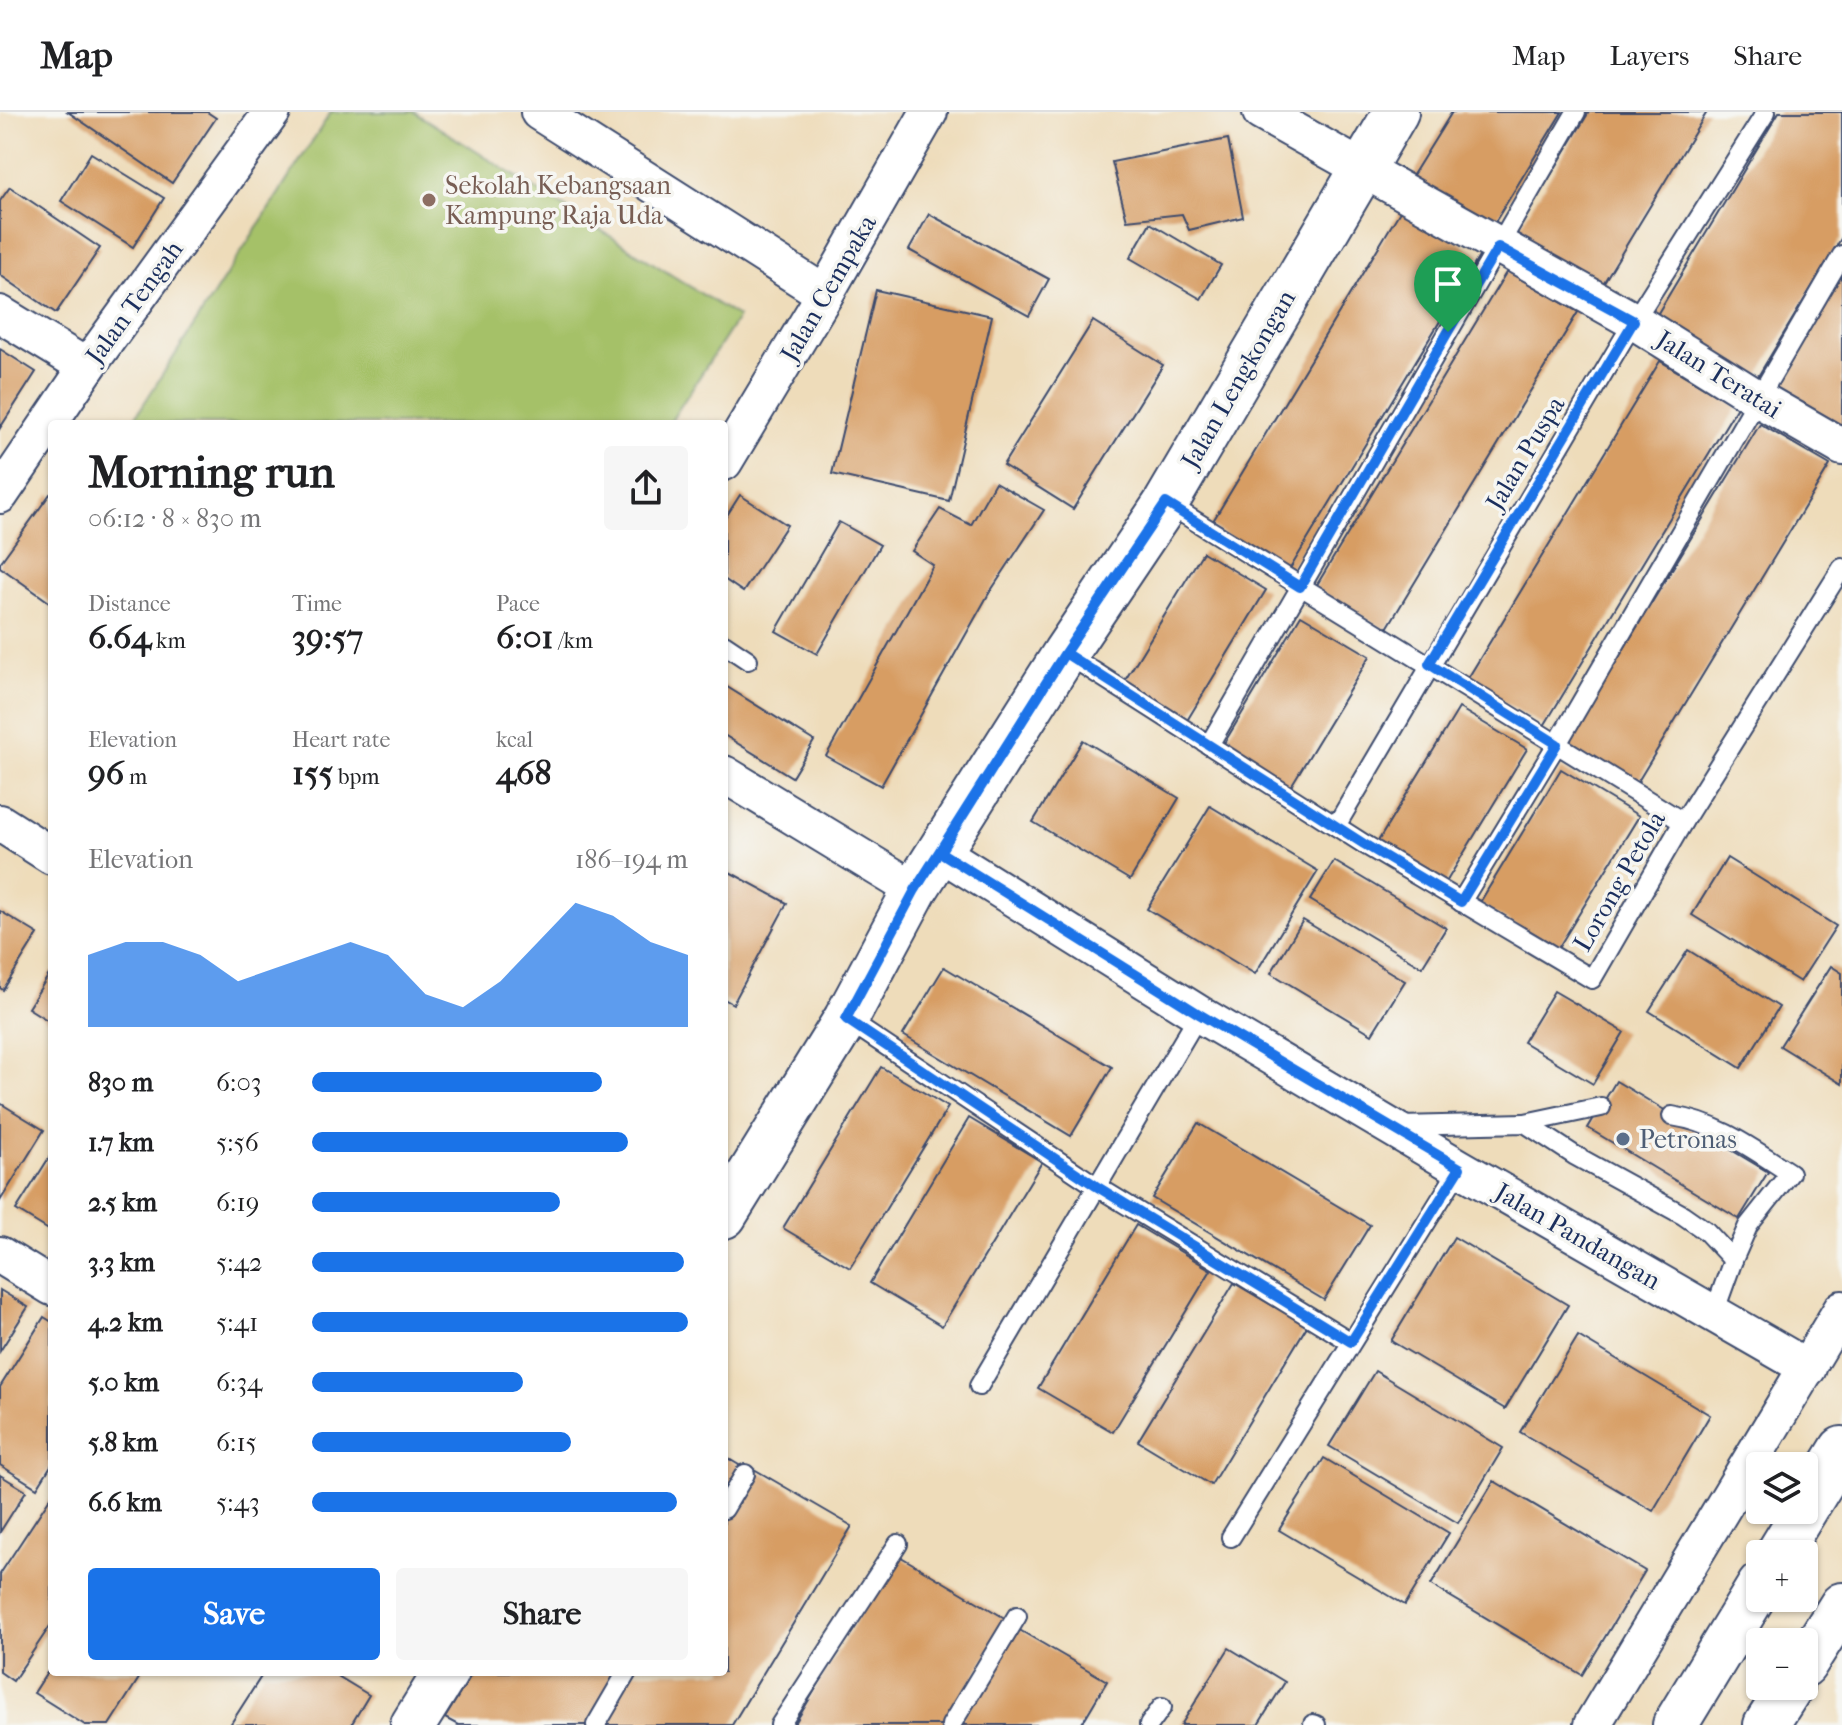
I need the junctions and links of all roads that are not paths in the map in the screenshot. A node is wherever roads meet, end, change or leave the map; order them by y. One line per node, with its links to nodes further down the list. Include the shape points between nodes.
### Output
1 (272, 112): 14 (street, Jalan Tengah)
2 (539, 112): 11 (street)
3 (929, 112): 11 (street, Jalan Cempaka)
4 (1261, 112): 8 (street, Jalan Teratai)
5 (1396, 112): 8 (street, Jalan Lengkongan)
6 (1576, 112): 9 (lane)
7 (1766, 112): 13 (lane, Jalan Puspa)
8 (1362, 167): 9 (street, Jalan Teratai); 21 (street, Jalan Lengkongan)
9 (1498, 247): 13 (street, Jalan Teratai); 23 (lane)
10 (1842, 255): 15 (lane)
11 (825, 294): 19 (street, Jalan Cempaka)
12 (0, 314): 14 (street)
13 (1634, 321): 15 (street, Jalan Teratai); 27 (lane, Jalan Puspa)
14 (87, 367): 16 (street, Jalan Tengah)
15 (1757, 398): 18 (street, Jalan Teratai); 28 (lane)
16 (51, 420)
17 (48, 424): 20 (street, Jalan Tengah)
18 (1842, 447)
19 (728, 455)
20 (0, 495)
21 (1166, 503): 23 (lane); 25 (street, Jalan Lengkongan)
22 (1842, 568): 31 (lane, Lorong Petola)
23 (1300, 587): 27 (lane); 29 (lane)
24 (728, 647): 26 (lane)
25 (1065, 653): 29 (lane, Lorong Petola); 34 (street, Jalan Lengkongan)
26 (748, 660)
27 (1429, 664): 28 (lane); 33 (lane, Jalan Puspa)
28 (1557, 744): 31 (lane); 37 (lane)
29 (1209, 745): 33 (lane, Lorong Petola)
30 (728, 776): 36 (street)
31 (1683, 822): 37 (lane, Lorong Petola, via 1592,979)
32 (0, 823): 35 (street)
33 (1336, 826): 37 (lane, Lorong Petola)
34 (940, 852): 36 (street, Jalan Lengkongan); 38 (street, Jalan Pandangan)
35 (48, 853)
36 (915, 890): 39 (street, Jalan Lengkongan)
37 (1461, 902)
38 (1199, 1014): 43 (street, Jalan Pandangan); 45 (lane)
39 (846, 1019): 45 (lane); 46 (street, Jalan Lengkongan)
40 (1601, 1107): 42 (lane)
41 (1672, 1116): 48 (lane, via 1698,1120 1790,1173 1748,1226)
42 (1525, 1123): 43 (lane); 48 (lane, via 1683,1215)
43 (1393, 1126): 44 (street, Jalan Pandangan)
44 (1460, 1168): 51 (street, Jalan Pandangan); 52 (lane)
45 (1096, 1186): 52 (lane); 54 (lane)
46 (728, 1210)
47 (0, 1255): 49 (street)
48 (1733, 1260): 51 (lane)
49 (48, 1285)
50 (1842, 1309): 53 (street)
51 (1714, 1313): 53 (street, Jalan Pandangan)
52 (1351, 1342): 58 (lane)
53 (1808, 1368): 74 (street)
54 (979, 1386)
55 (1842, 1449): 59 (street)
56 (745, 1474): 57 (lane)
57 (728, 1502)
58 (1231, 1537)
59 (1787, 1540)
60 (898, 1544): 71 (lane)
61 (1842, 1605): 64 (street)
62 (1746, 1608): 75 (street)
63 (1017, 1616): 72 (lane)
64 (1818, 1643)
65 (444, 1676): 69 (street)
66 (625, 1676): 70 (lane)
67 (1782, 1700): 76 (street)
68 (1162, 1707): 73 (lane)
69 (423, 1721)
70 (596, 1725)
71 (780, 1725)
72 (951, 1725)
73 (1149, 1725)
74 (1592, 1725)
75 (1675, 1725)
76 (1766, 1725)

